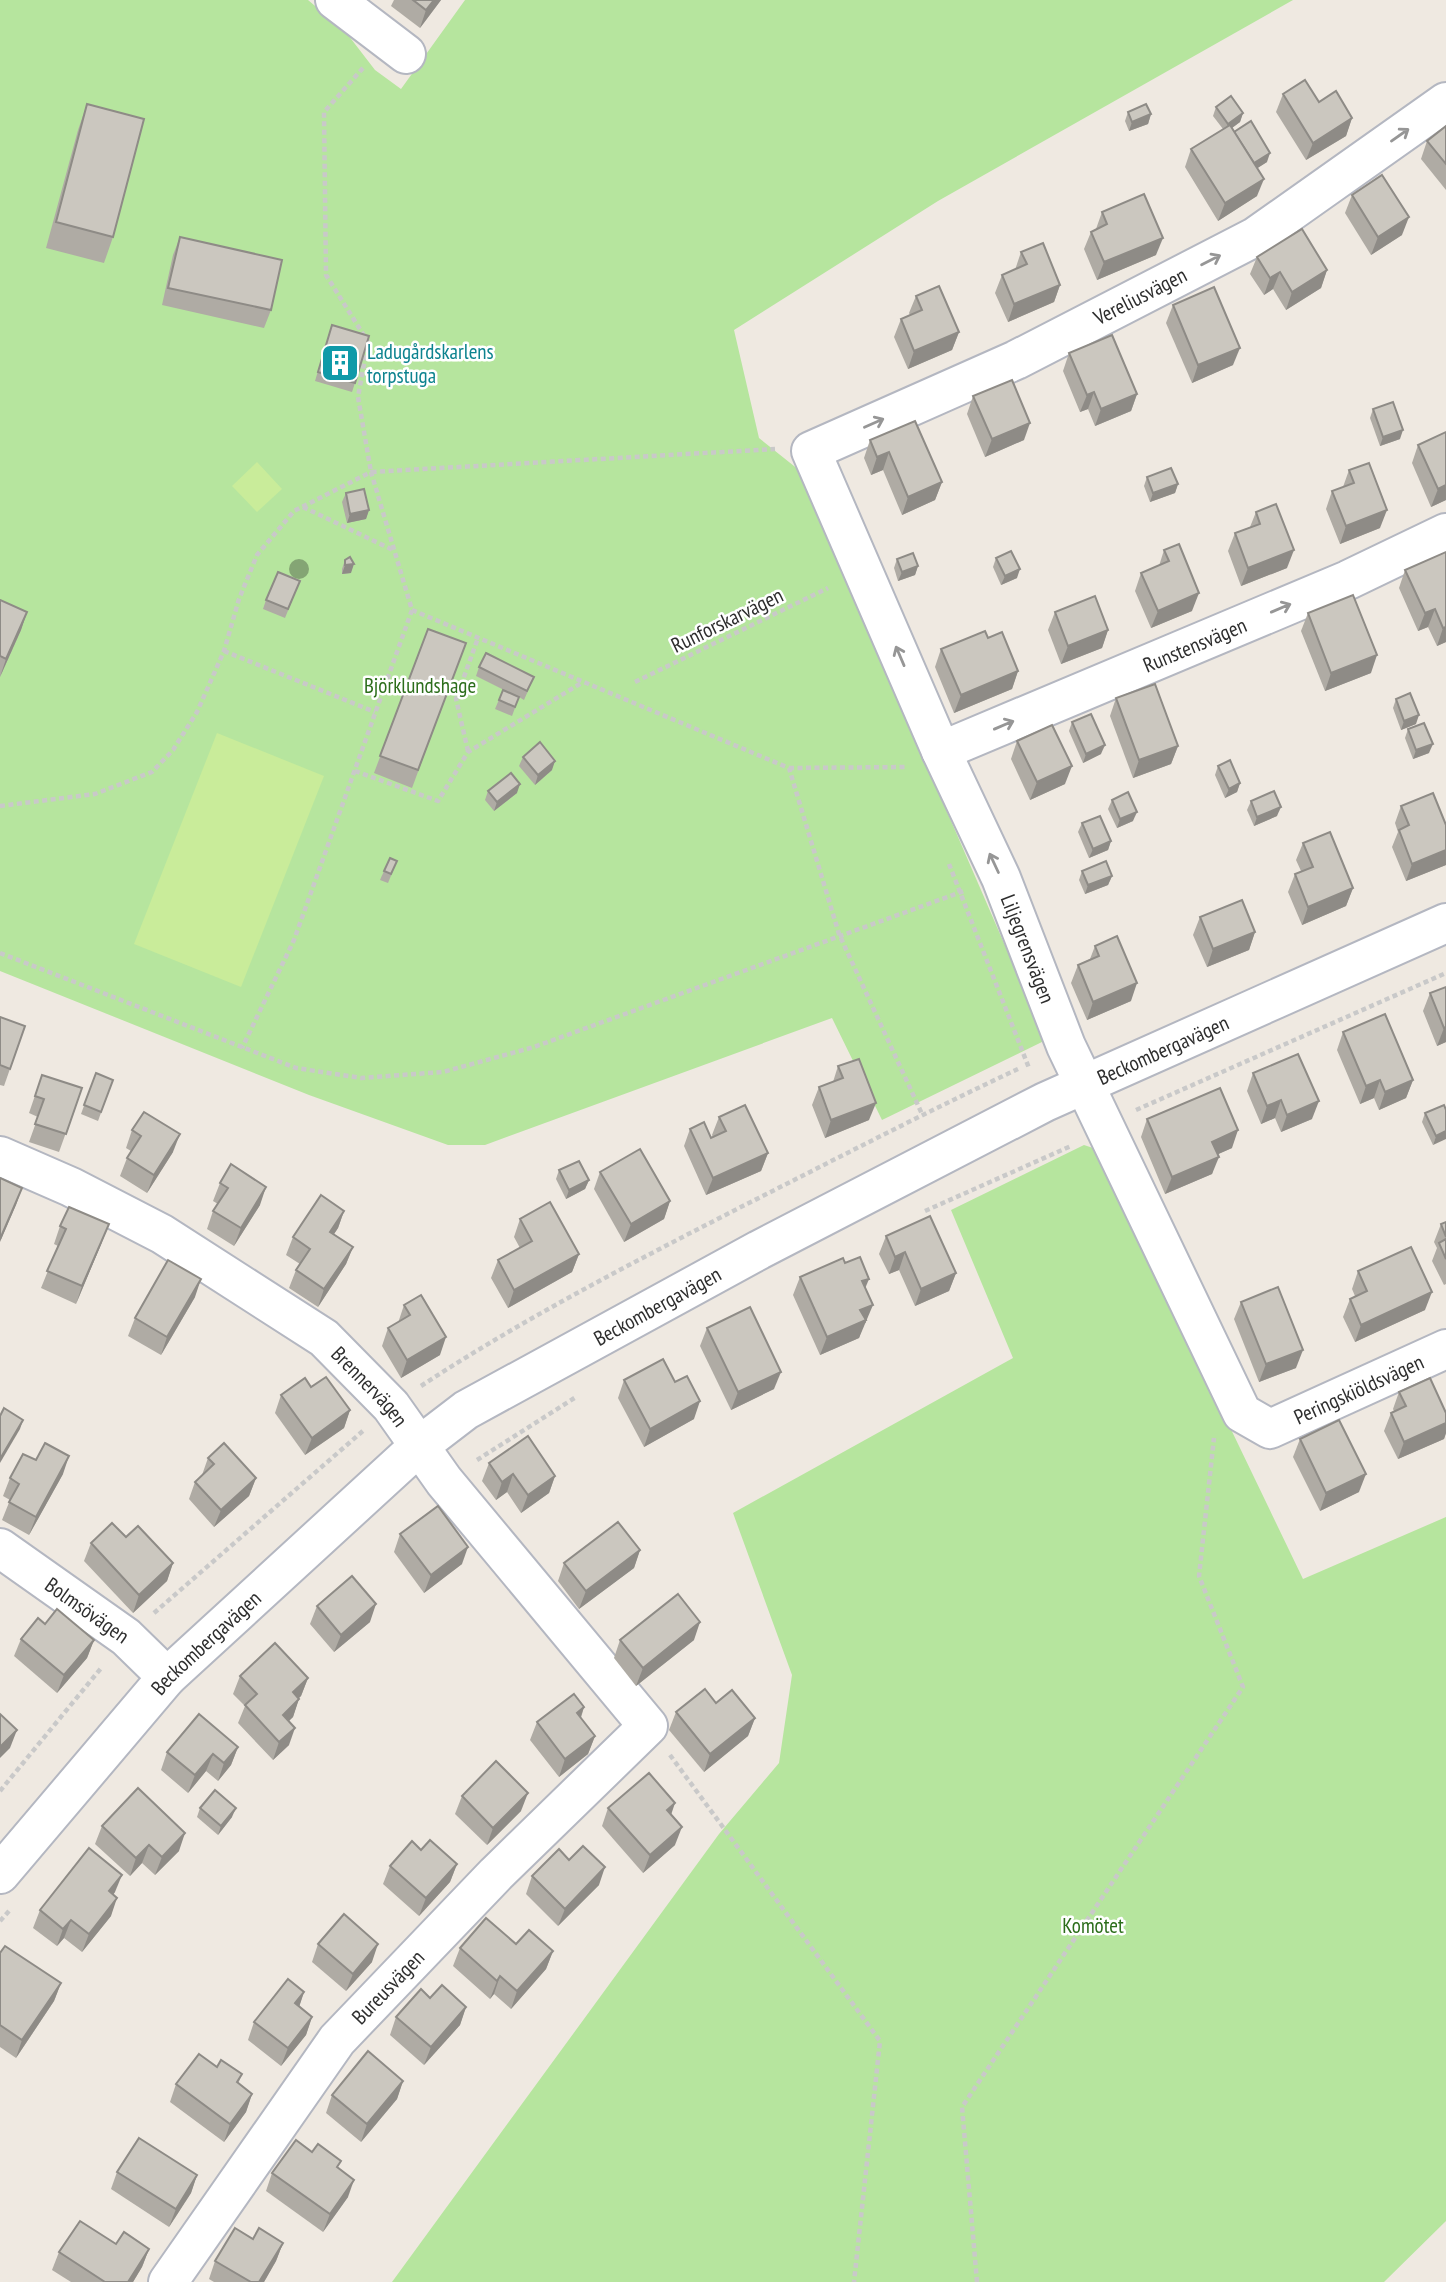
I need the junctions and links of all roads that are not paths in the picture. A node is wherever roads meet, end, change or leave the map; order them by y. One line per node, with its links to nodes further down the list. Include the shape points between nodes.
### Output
1 (335, 0): 2 (street)
2 (396, 48)
3 (1446, 102): 4 (street, Vereliusvägen, one-way to 3, via 1016,360 1255,237)
4 (811, 451): 6 (street, Liljegrensvägen, one-way to 4)
5 (1446, 533): 6 (street, Runstensvägen, one-way to 5, via 1348,580)
6 (941, 751): 8 (street, Liljegrensvägen, one-way to 6, via 1001,878)
7 (1446, 923): 8 (street, Beckombergavägen)
8 (1084, 1085): 11 (street, Liljegrensvägen, via 1242,1413); 12 (street, Beckombergavägen, via 723,1270 466,1410)
9 (0, 1156): 12 (street, Brennervägen, via 162,1234 324,1338 391,1406)
10 (1446, 1349): 11 (street, Peringskiöldsvägen)
11 (1270, 1429)
12 (419, 1446): 14 (street, Beckombergavägen); 15 (street, Brennervägen)
13 (0, 1548): 14 (street, Bolmsövägen, via 127,1637)
14 (167, 1677): 16 (street, Beckombergavägen)
15 (649, 1726): 17 (street, Bureusvägen, via 496,1874 337,2039)
16 (8, 1888)
17 (169, 2282)

